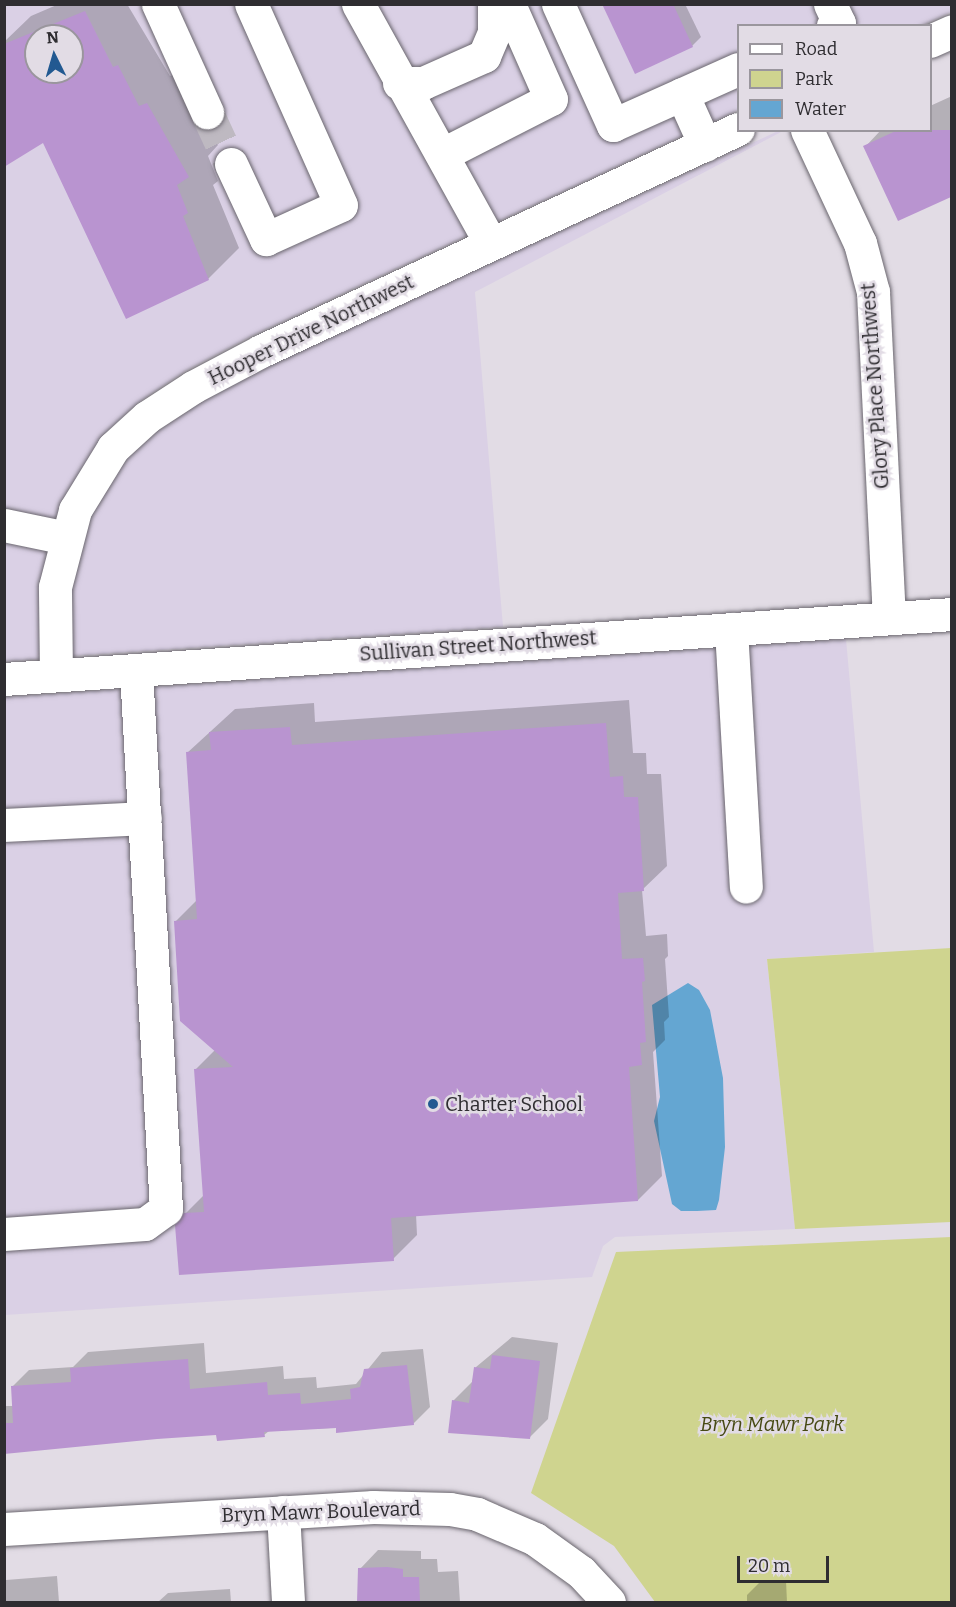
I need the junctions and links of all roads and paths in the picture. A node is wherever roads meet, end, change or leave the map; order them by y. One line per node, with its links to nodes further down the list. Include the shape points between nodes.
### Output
1 (158, 4): 14 (street)
2 (251, 4): 19 (street, via 341,205 266,239)
3 (358, 4): 12 (street)
4 (494, 4): 12 (street, via 494,33 484,56 423,83)
5 (509, 4): 18 (street, via 551,99)
6 (558, 4): 13 (street, via 613,125)
7 (830, 4): 8 (street)
8 (836, 24)
9 (951, 32): 10 (street)
10 (932, 40)
11 (737, 69): 13 (street)
12 (399, 83): 18 (street)
13 (681, 94): 17 (street)
14 (207, 112)
15 (737, 129): 17 (street, Hooper Drive Northwest)
16 (808, 132): 24 (street, Glory Place Northwest, via 860,243 873,292)
17 (705, 145): 20 (street, Hooper Drive Northwest)
18 (443, 154): 20 (street)
19 (231, 164)
20 (491, 244): 22 (street, Hooper Drive Northwest, via 261,351 147,417 113,448 91,480)
21 (4, 525): 22 (street)
22 (67, 538): 27 (street, Hooper Drive Northwest, via 55,587)
23 (951, 614): 24 (street, Sullivan Street Northwest)
24 (889, 618): 25 (street, Sullivan Street Northwest)
25 (731, 629): 26 (street, Sullivan Street Northwest); 31 (street)
26 (136, 670): 27 (street, Sullivan Street Northwest); 29 (street)
27 (56, 675): 28 (street, Sullivan Street Northwest)
28 (4, 678)
29 (145, 818): 30 (street); 32 (street, via 166,1209 145,1224)
30 (4, 825)
31 (746, 887)
32 (4, 1234)
33 (283, 1512): 34 (street, Bryn Mawr Boulevard); 35 (street); 36 (street, Bryn Mawr Boulevard, via 373,1507 450,1509 477,1514 535,1539 581,1572)
34 (4, 1529)
35 (288, 1602)
36 (609, 1602)

